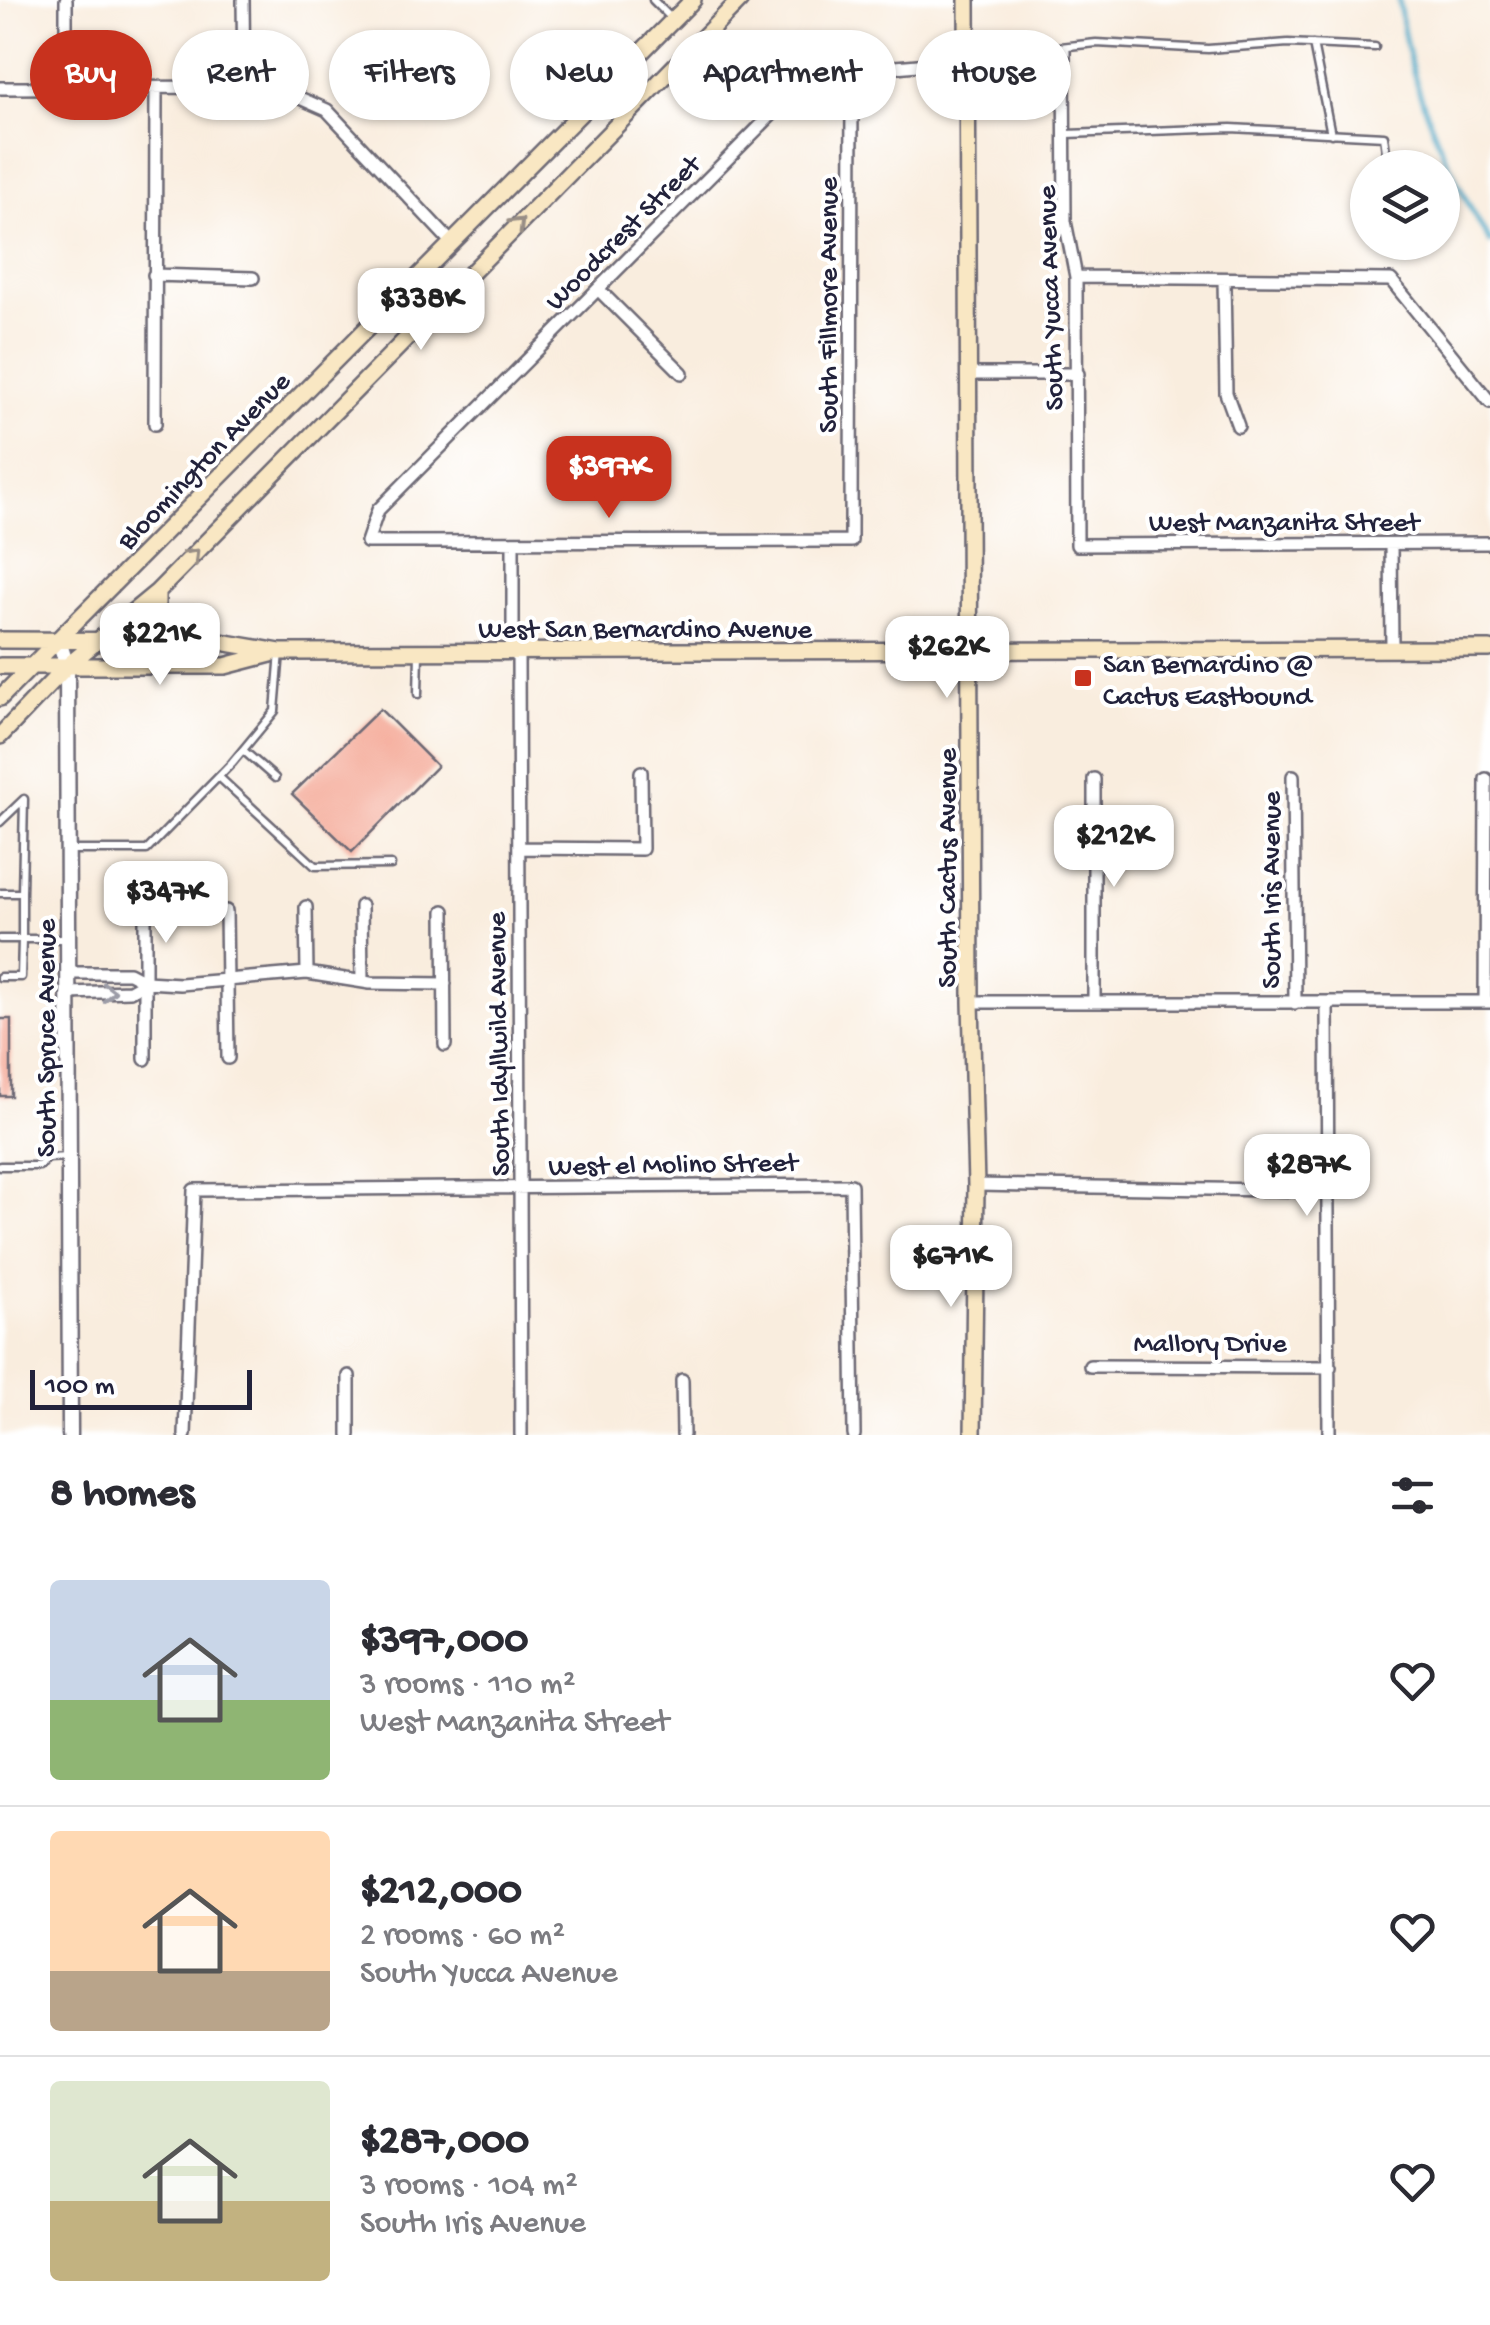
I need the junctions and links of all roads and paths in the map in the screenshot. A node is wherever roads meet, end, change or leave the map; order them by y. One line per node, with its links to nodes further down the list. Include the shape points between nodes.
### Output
1 (66, 0): 8 (street)
2 (244, 0): 9 (street)
3 (653, 0): 7 (lane)
4 (693, 0): 7 (main road, Bloomington Avenue)
5 (740, 0): 43 (main road, one-way to 5)
6 (967, 0): 10 (main road, South Cactus Avenue)
7 (673, 20): 27 (main road, Bloomington Avenue)
8 (66, 30)
9 (244, 30)
10 (967, 30)
11 (1313, 44): 12 (lane); 13 (lane, via 1208,49 1096,43); 25 (lane)
12 (1374, 46)
13 (1071, 48)
14 (30, 87): 15 (street)
15 (0, 88)
16 (152, 88): 17 (street)
17 (156, 88): 18 (street); 28 (street)
18 (172, 88)
19 (309, 102): 27 (street, via 327,110)
20 (766, 120): 32 (street, Woodcrest Street)
21 (852, 120): 39 (street, South Fillmore Avenue, via 851,541)
22 (968, 120): 34 (main road, South Cactus Avenue)
23 (1066, 120): 24 (street, South Yucca Avenue)
24 (1067, 134): 25 (lane, via 1231,128); 29 (street, South Yucca Avenue, via 1065,221)
25 (1330, 134): 26 (lane, via 1384,136)
26 (1386, 150)
27 (450, 241): 46 (main road, Bloomington Avenue)
28 (154, 276): 30 (street); 37 (street)
29 (1076, 277): 31 (street); 35 (street, South Yucca Avenue)
30 (254, 278)
31 (1224, 279): 36 (street, via 1392,280); 38 (street, via 1226,392)
32 (598, 289): 33 (street); 39 (street, Woodcrest Street, via 378,510 367,542)
33 (682, 372)
34 (970, 374): 35 (street); 53 (main road, South Cactus Avenue)
35 (1078, 374): 42 (street, South Yucca Avenue)
36 (1490, 402)
37 (155, 424)
38 (1238, 426)
39 (514, 542): 52 (street, South Idyllwild Avenue)
40 (1490, 543): 41 (street, West Manzanita Street)
41 (1391, 544): 42 (street, West Manzanita Street); 48 (street)
42 (1078, 545)
43 (157, 592): 45 (main road); 47 (main road, via 157,620)
44 (0, 640): 46 (main road, West San Bernardino Avenue)
45 (100, 641): 46 (main road, West San Bernardino Avenue); 47 (main road, West San Bernardino Avenue); 56 (main road)
46 (59, 642): 55 (main road, Bloomington Avenue); 56 (street, South Spruce Avenue)
47 (174, 642): 50 (main road, West San Bernardino Avenue)
48 (1392, 648): 49 (main road, West San Bernardino Avenue); 53 (main road, West San Bernardino Avenue)
49 (1490, 648)
50 (280, 652): 51 (main road, West San Bernardino Avenue); 56 (main road, West San Bernardino Avenue, via 225,666); 60 (lane, via 275,711)
51 (419, 652): 52 (main road, West San Bernardino Avenue); 57 (lane)
52 (516, 652): 53 (main road, West San Bernardino Avenue); 68 (street, South Idyllwild Avenue)
53 (969, 652): 89 (main road, South Cactus Avenue)
54 (0, 666): 55 (main road, West San Bernardino Avenue)
55 (32, 666): 56 (main road, West San Bernardino Avenue); 58 (main road, Bloomington Avenue)
56 (67, 666): 59 (main road); 69 (street, South Spruce Avenue)
57 (418, 694)
58 (0, 698)
59 (0, 736)
60 (244, 751): 63 (lane); 64 (lane)
61 (640, 772): 68 (street, via 642,849)
62 (1293, 776): 92 (street, South Iris Avenue)
63 (219, 777): 69 (lane, via 147,850); 70 (lane, via 315,866)
64 (275, 778)
65 (1094, 779): 90 (street)
66 (1486, 779): 91 (street)
67 (0, 822): 72 (lane, via 24,799)
68 (519, 848): 100 (street, South Idyllwild Avenue)
69 (68, 850): 80 (street, South Spruce Avenue)
70 (391, 865)
71 (0, 893): 72 (lane)
72 (22, 894): 79 (lane)
73 (361, 906): 86 (street)
74 (306, 907): 81 (street)
75 (145, 910): 84 (street)
76 (226, 911): 85 (street)
77 (444, 911): 87 (street)
78 (0, 940): 79 (lane)
79 (22, 940): 80 (lane); 83 (lane, via 21,978)
80 (69, 940): 82 (street, South Spruce Avenue)
81 (307, 972): 85 (street); 86 (street)
82 (69, 973): 84 (street, via 129,973); 88 (street, South Spruce Avenue)
83 (0, 978)
84 (146, 982): 85 (street); 88 (street, one-way to 84, via 130,991); 96 (street)
85 (225, 982): 95 (street)
86 (362, 982): 87 (street)
87 (445, 984): 94 (street)
88 (70, 993): 97 (street, South Spruce Avenue)
89 (971, 1002): 90 (street); 99 (main road, South Cactus Avenue)
90 (1094, 1002): 92 (street)
91 (1487, 1002): 93 (street)
92 (1294, 1004): 93 (street)
93 (1328, 1004): 101 (street)
94 (445, 1045)
95 (228, 1058)
96 (145, 1059)
97 (70, 1156): 98 (lane, via 47,1158 40,1166); 106 (street, South Spruce Avenue)
98 (0, 1166)
99 (976, 1185): 101 (street); 112 (main road, South Cactus Avenue)
100 (522, 1189): 107 (street, West el Molino Street, via 194,1190); 109 (street, South Idyllwild Avenue); 111 (street, West el Molino Street, via 851,1186)
101 (1327, 1191): 103 (street)
102 (1090, 1366): 103 (street, Mallory Drive)
103 (1330, 1366): 113 (street)
104 (348, 1376): 108 (street)
105 (682, 1380): 110 (street)
106 (70, 1435)
107 (184, 1435)
108 (349, 1435)
109 (521, 1435)
110 (683, 1435)
111 (854, 1435)
112 (973, 1435)
113 (1330, 1435)

